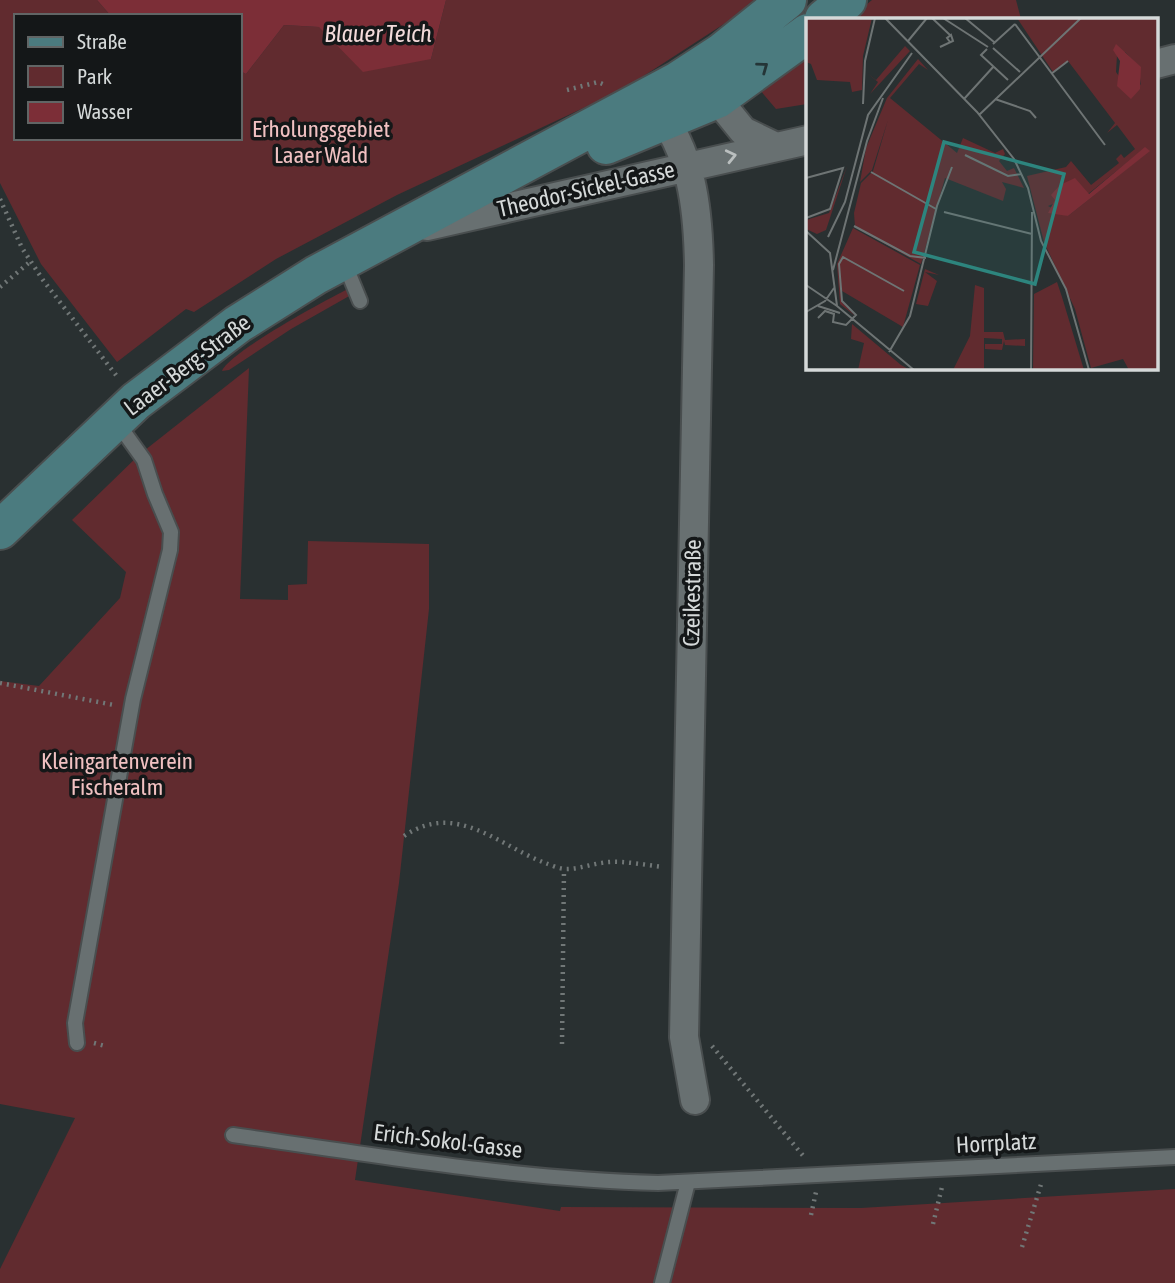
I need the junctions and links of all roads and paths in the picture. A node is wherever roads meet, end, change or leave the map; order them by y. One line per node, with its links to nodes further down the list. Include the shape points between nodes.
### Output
1 (787, 0): 8 (main road, Laaer-Berg-Straße)
2 (847, 0): 3 (main road)
3 (825, 18)
4 (806, 34): 7 (main road, Laaer-Berg-Straße, one-way to 4)
5 (610, 86): 6 (path, via 598,82)
6 (567, 89)
7 (717, 99): 8 (main road, Laaer-Berg-Straße); 10 (street, via 743,131)
8 (664, 100): 11 (street, Czeikestraße); 13 (main road, Laaer-Berg-Straße)
9 (806, 140): 10 (street, Theodor-Sickel-Gasse)
10 (774, 146): 11 (street, Theodor-Sickel-Gasse, one-way to 10)
11 (687, 166): 13 (street, Theodor-Sickel-Gasse); 24 (street, Czeikestraße, via 698,218 699,265)
12 (0, 199): 14 (path)
13 (397, 233): 15 (main road, Laaer-Berg-Straße)
14 (31, 261): 16 (path); 18 (path)
15 (343, 261): 17 (lane); 18 (main road, Laaer-Berg-Straße, via 239,324)
16 (0, 287)
17 (360, 301)
18 (126, 410): 19 (main road, Laaer-Berg-Straße); 21 (lane, via 171,531)
19 (0, 530)
20 (0, 683): 21 (path)
21 (132, 709): 26 (lane, via 75,1023)
22 (404, 836): 23 (path, via 437,823 475,828)
23 (564, 869): 24 (path, via 609,862); 27 (path)
24 (687, 869): 25 (street, Czeikestraße)
25 (684, 1037): 28 (street, Czeikestraße); 33 (path, via 709,1042)
26 (77, 1043)
27 (562, 1044)
28 (695, 1100)
29 (233, 1135): 35 (lane, Erich-Sokol-Gasse, via 506,1173)
30 (1175, 1157): 31 (lane, Horrplatz)
31 (1047, 1164): 32 (lane, Horrplatz); 37 (path)
32 (947, 1169): 33 (lane, Horrplatz); 36 (path)
33 (820, 1175): 34 (lane, Horrplatz)
34 (688, 1182): 35 (lane, Horrplatz); 38 (lane)
35 (658, 1183)
36 (933, 1224)
37 (1023, 1247)
38 (663, 1283)

